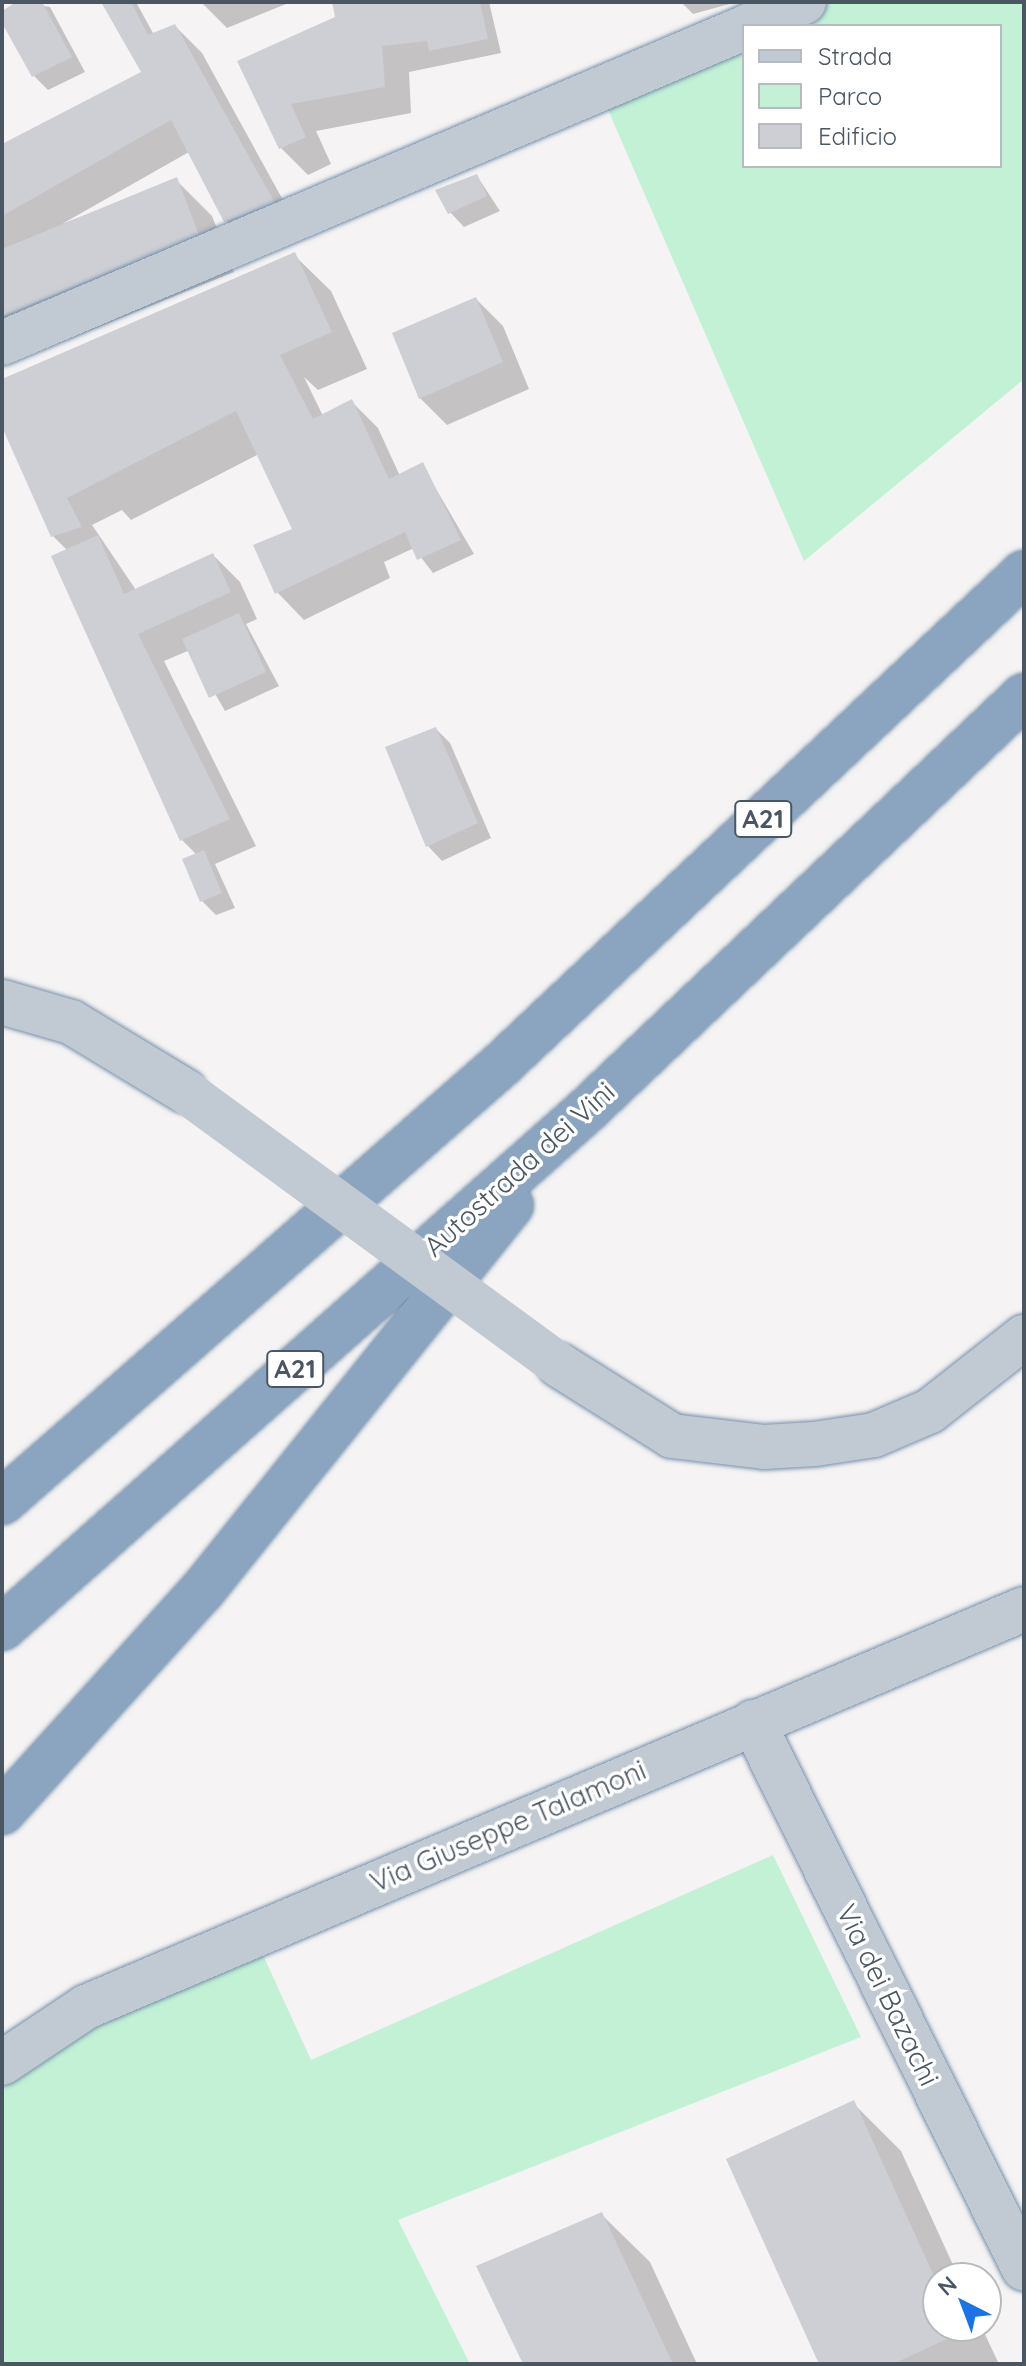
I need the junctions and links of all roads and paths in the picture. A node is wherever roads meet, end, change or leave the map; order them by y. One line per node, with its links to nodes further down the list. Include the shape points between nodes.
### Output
1 (804, 2): 2 (street)
2 (753, 24)
3 (742, 29): 4 (street)
4 (2, 343)
5 (1024, 573): 10 (highway, A21, via 501,1065)
6 (1024, 696): 8 (highway, Autostrada dei Vini / A21)
7 (2, 1002): 9 (street, bridge, via 71,1022 185,1091 559,1365 672,1436 789,1446 874,1435 930,1411)
8 (587, 1110): 12 (highway, Autostrada dei Vini / A21); 14 (highway, via 202,1591)
9 (1024, 1337)
10 (2, 1502)
11 (1024, 1609): 13 (street, Via Giuseppe Talamoni)
12 (2, 1628)
13 (753, 1722): 15 (street, Via Giuseppe Talamoni, via 86,2007); 16 (street, Via dei Bazachi)
14 (2, 1812)
15 (2, 2063)
16 (1024, 2269)

